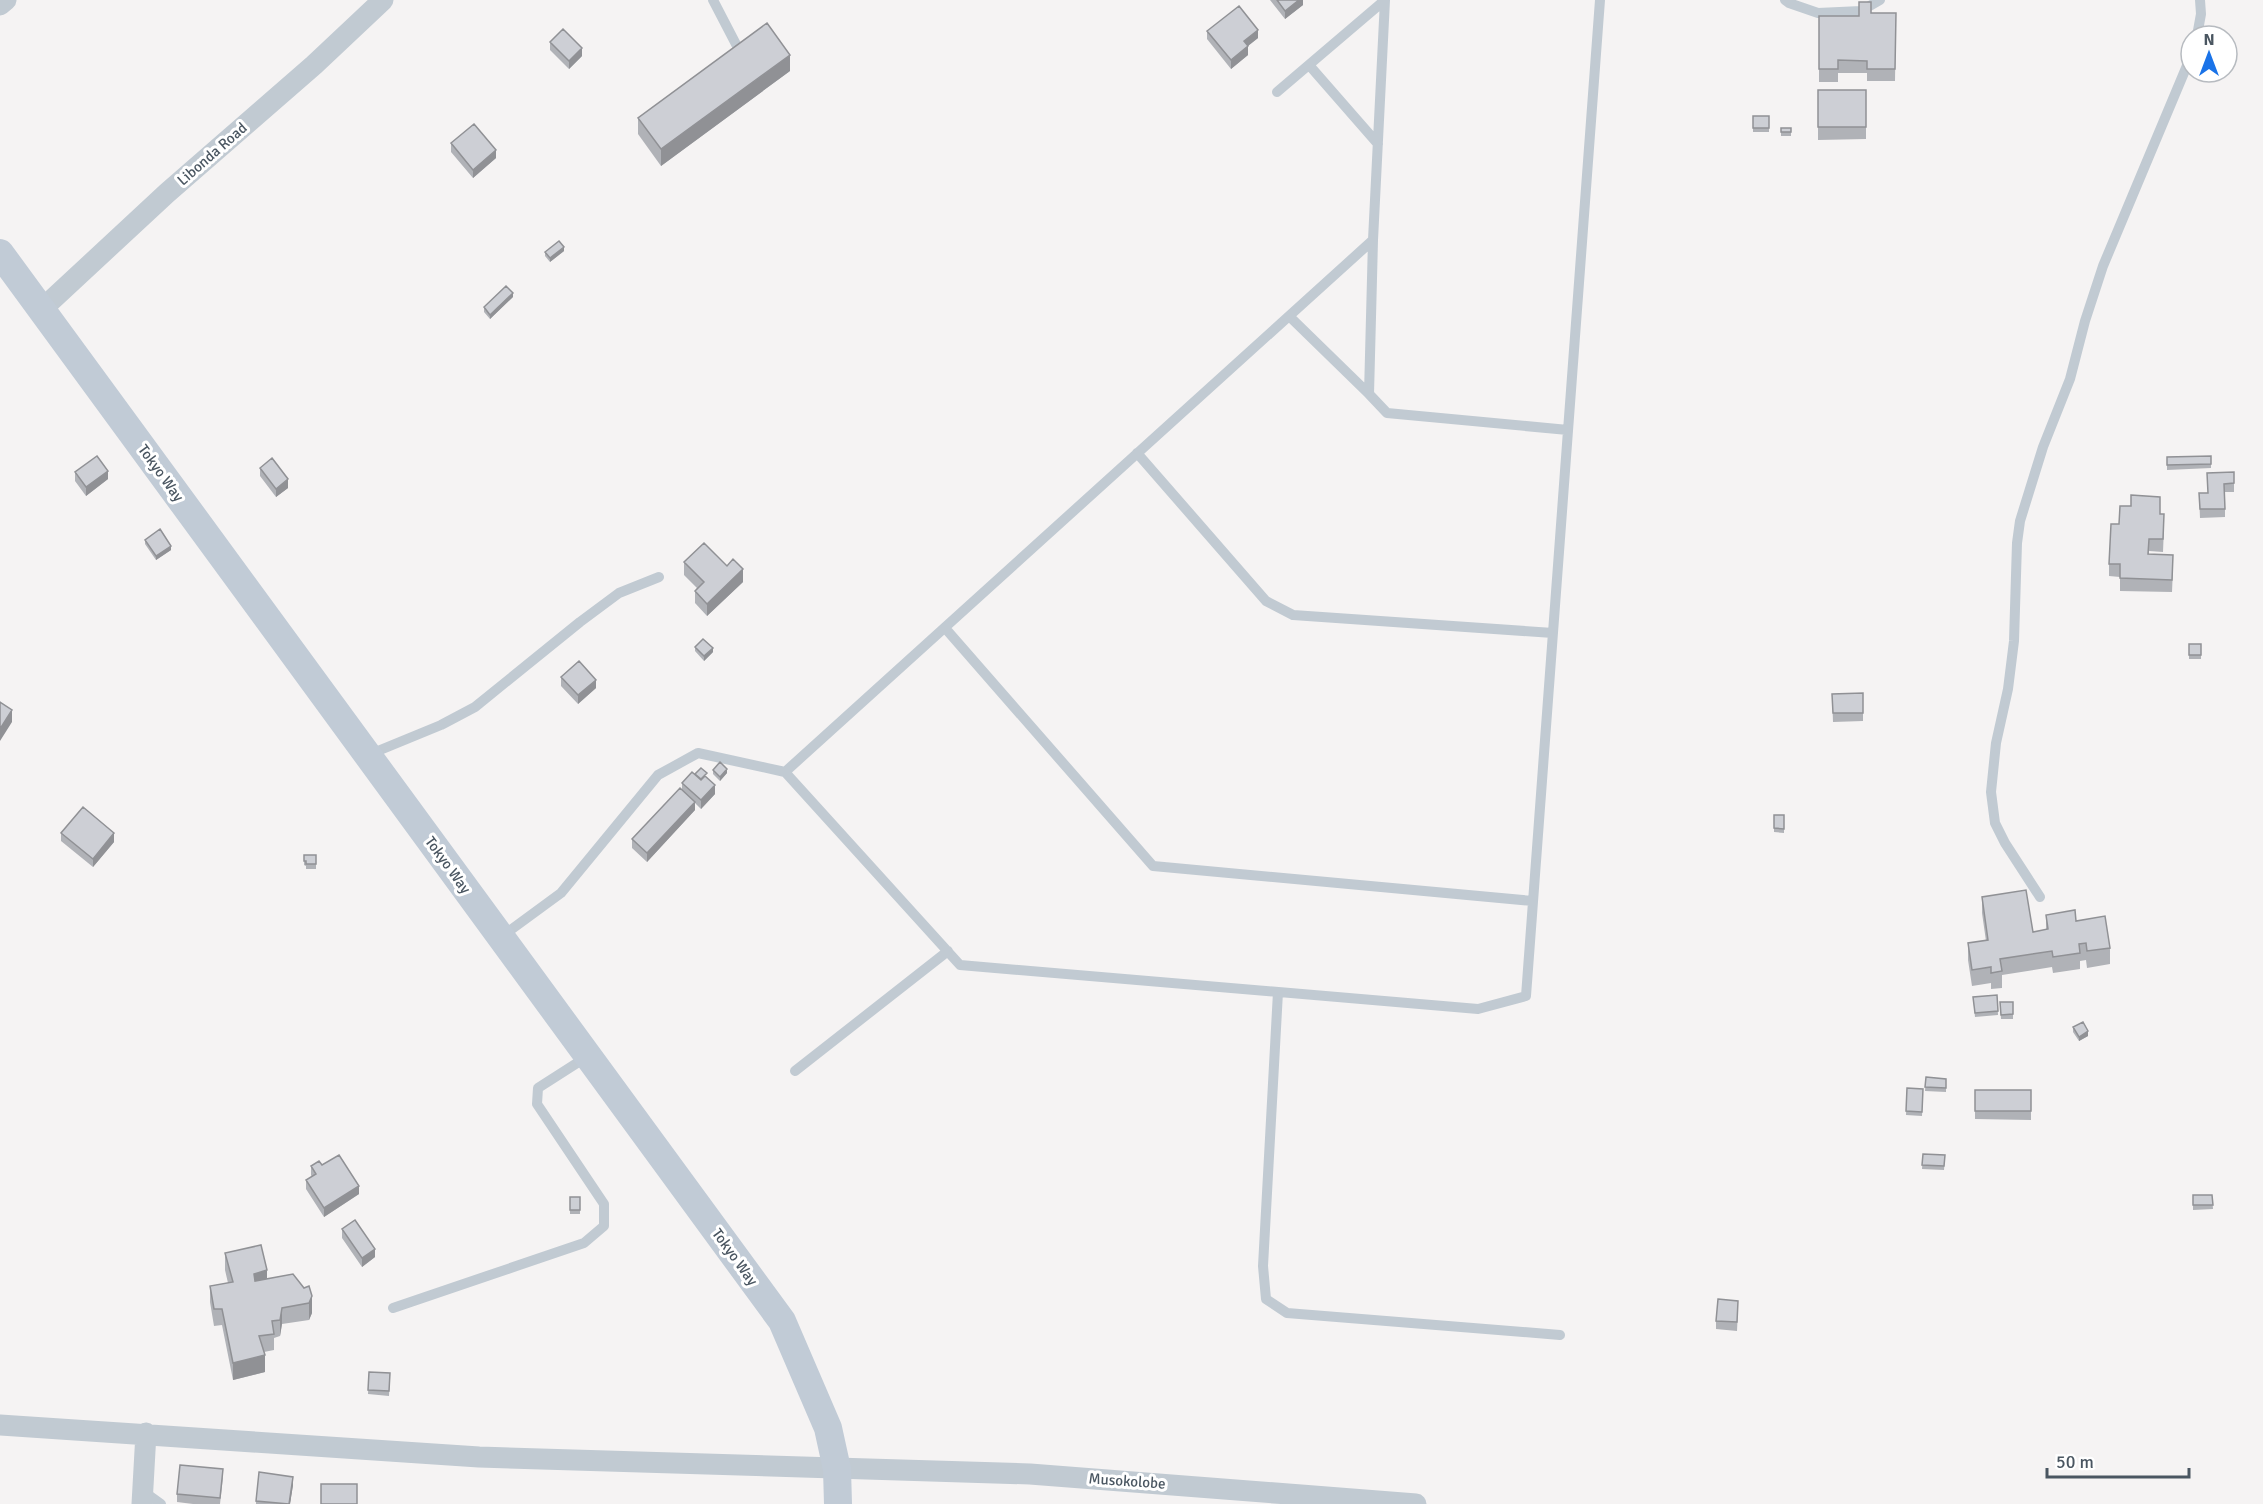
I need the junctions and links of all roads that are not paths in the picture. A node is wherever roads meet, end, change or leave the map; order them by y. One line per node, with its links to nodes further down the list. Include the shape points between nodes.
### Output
1 (6, 0): 9 (street)
2 (383, 0): 18 (street, Libonda Road)
3 (713, 0): 11 (lane)
4 (1385, 0): 12 (lane); 15 (lane)
5 (1600, 0): 21 (lane)
6 (1785, 0): 7 (lane, via 1818,13 1861,11)
7 (1880, 0)
8 (2200, 0): 10 (lane)
9 (0, 4)
10 (2199, 24)
11 (739, 50)
12 (1309, 65): 14 (lane); 15 (lane)
13 (2179, 84): 28 (lane, via 2103,266 2070,379 2020,521 2014,641 1991,792 1995,823)
14 (1277, 92)
15 (1378, 144): 16 (lane)
16 (1373, 240): 19 (lane); 20 (lane)
17 (0, 253): 18 (street, Tokyo Way)
18 (41, 310): 26 (street, Tokyo Way)
19 (1289, 316): 20 (lane); 22 (lane)
20 (1369, 394): 21 (lane, via 1387,413)
21 (1568, 430): 25 (lane)
22 (1137, 453): 24 (lane); 25 (lane, via 1266,601 1293,615)
23 (658, 577): 26 (lane, via 619,593 475,707)
24 (945, 628): 27 (lane); 29 (lane, via 1153,866)
25 (1553, 633): 29 (lane)
26 (368, 756): 30 (street, Tokyo Way)
27 (785, 772): 30 (lane, via 698,753 658,775 561,893); 31 (lane)
28 (2040, 897)
29 (1533, 901): 32 (lane, via 1526,996 1478,1009)
30 (501, 937): 33 (street, Tokyo Way)
31 (948, 951): 32 (lane, via 960,965); 34 (lane)
32 (1278, 992): 36 (lane, via 1263,1266 1266,1299 1287,1313)
33 (588, 1056): 35 (lane, via 538,1088 537,1104 604,1204 604,1226 584,1243); 39 (street, Tokyo Way, via 782,1321 828,1428)
34 (795, 1071)
35 (393, 1308)
36 (1560, 1335)
37 (0, 1425): 38 (street, Musokolobe)
38 (146, 1433): 39 (street, Musokolobe, via 479,1457); 40 (street)
39 (837, 1469): 42 (street, Tokyo Way); 43 (street, Musokolobe, via 1030,1474)
40 (142, 1498): 41 (lane)
41 (161, 1504)
42 (838, 1504)
43 (1416, 1504)

